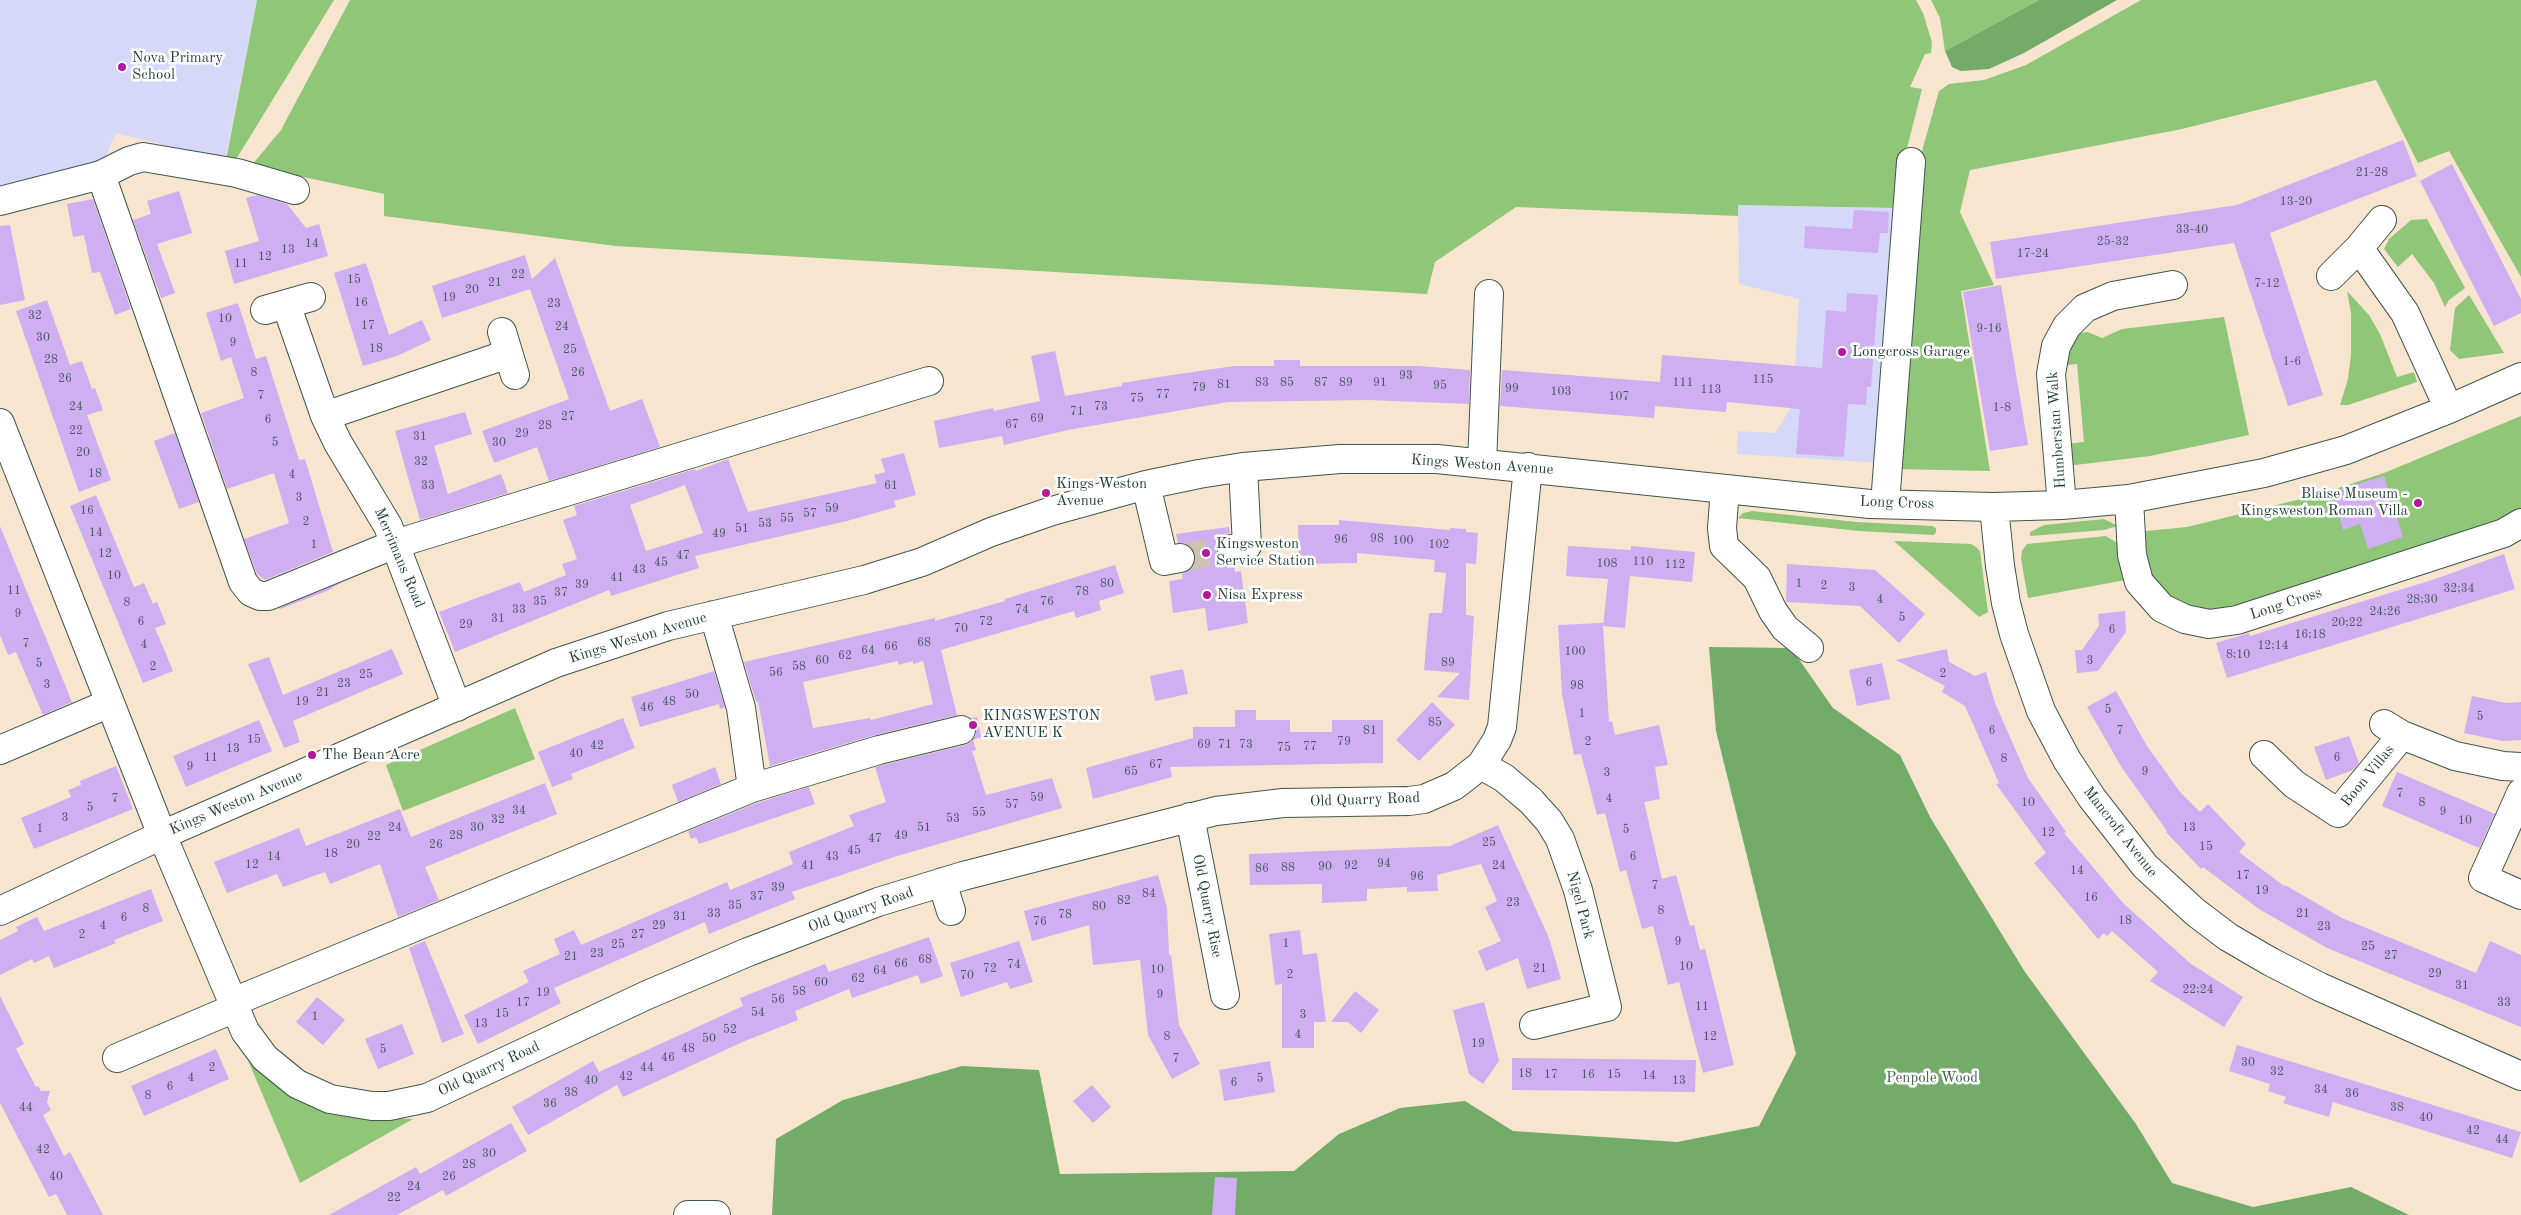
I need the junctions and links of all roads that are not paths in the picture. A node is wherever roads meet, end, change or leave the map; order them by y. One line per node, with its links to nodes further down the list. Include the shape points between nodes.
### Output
1 (1911, 162): 23 (street)
2 (101, 175): 3 (street, via 129,161 150,157 237,173); 4 (street); 27 (street, via 247,589 254,595 268,596)
3 (295, 190)
4 (0, 201)
5 (2382, 220): 6 (street)
6 (2359, 248): 7 (street); 14 (street, via 2405,313)
7 (2331, 276)
8 (2173, 286): 24 (street, Humberstan Walk, via 2113,296 2085,308 2067,326 2056,346 2051,374)
9 (1489, 294): 17 (street)
10 (287, 304): 15 (street, Merrimans Road)
11 (508, 353): 15 (street)
12 (929, 380): 27 (street)
13 (2520, 381): 14 (street, Long Cross)
14 (2449, 409): 22 (street, Long Cross, via 2346,450 2264,473)
15 (325, 416): 27 (street, Merrimans Road, via 338,443 382,512)
16 (0, 422): 32 (street)
17 (1482, 463): 18 (street, Kings Weston Avenue, via 1437,458 1340,459); 19 (street, Kings Weston Avenue)
18 (1243, 467): 20 (street, Kings Weston Avenue); 28 (street, via 1247,546)
19 (1528, 467): 21 (street, Kings Weston Avenue); 37 (street, Old Quarry Road, via 1505,713 1497,740)
20 (1146, 485): 29 (street, via 1164,561); 30 (street, Kings Weston Avenue, via 1052,511 991,532 922,562 864,580)
21 (1725, 489): 23 (street, Long Cross); 31 (street, via 1724,546 1758,578 1785,628)
22 (2129, 499): 24 (street, Long Cross); 26 (street, Long Cross, via 2132,554 2139,582 2162,608 2209,624 2237,620 2504,533)
23 (1885, 504): 25 (street, Long Cross)
24 (2062, 505): 25 (street, Long Cross)
25 (1994, 507): 51 (street, Mancroft Avenue, via 2006,603 2041,711 2087,791 2145,866 2195,912 2228,937 2271,962)
26 (2521, 523)
27 (395, 544): 33 (street, Merrimans Road)
28 (1232, 549)
29 (1180, 558)
30 (714, 615): 33 (street, Kings Weston Avenue, via 668,626 556,663); 39 (street, via 741,708)
31 (1809, 648)
32 (110, 703): 35 (street); 42 (street)
33 (457, 707): 42 (street, Kings Weston Avenue)
34 (961, 730): 39 (street, via 878,750)
35 (0, 750)
36 (2264, 755): 38 (street, Boon Villas, via 2294,784 2338,813 2393,730 2455,756)
37 (1481, 765): 41 (street, Old Quarry Road, via 1454,786 1424,799 1283,803); 49 (street, Nigel Park, via 1504,778 1531,801 1560,839 1578,890 1607,1007)
38 (2521, 767)
39 (752, 788): 48 (street)
40 (2521, 793): 44 (street, via 2483,878)
41 (1190, 817): 43 (street, Old Quarry Road); 47 (street, Old Quarry Rise)
42 (162, 835): 45 (street, Kings Weston Avenue); 48 (street, Old Quarry Road)
43 (942, 882): 46 (street); 48 (street, Old Quarry Road, via 878,902 740,956 647,995 427,1098 409,1103 389,1106 354,1104 330,1099 297,1084 252,1043)
44 (2521, 895)
45 (0, 910)
46 (951, 911)
47 (1225, 995)
48 (234, 1005): 50 (street)
49 (1534, 1025)
50 (117, 1058)
51 (2521, 1076)
52 (688, 1215): 53 (street)
53 (716, 1215)

